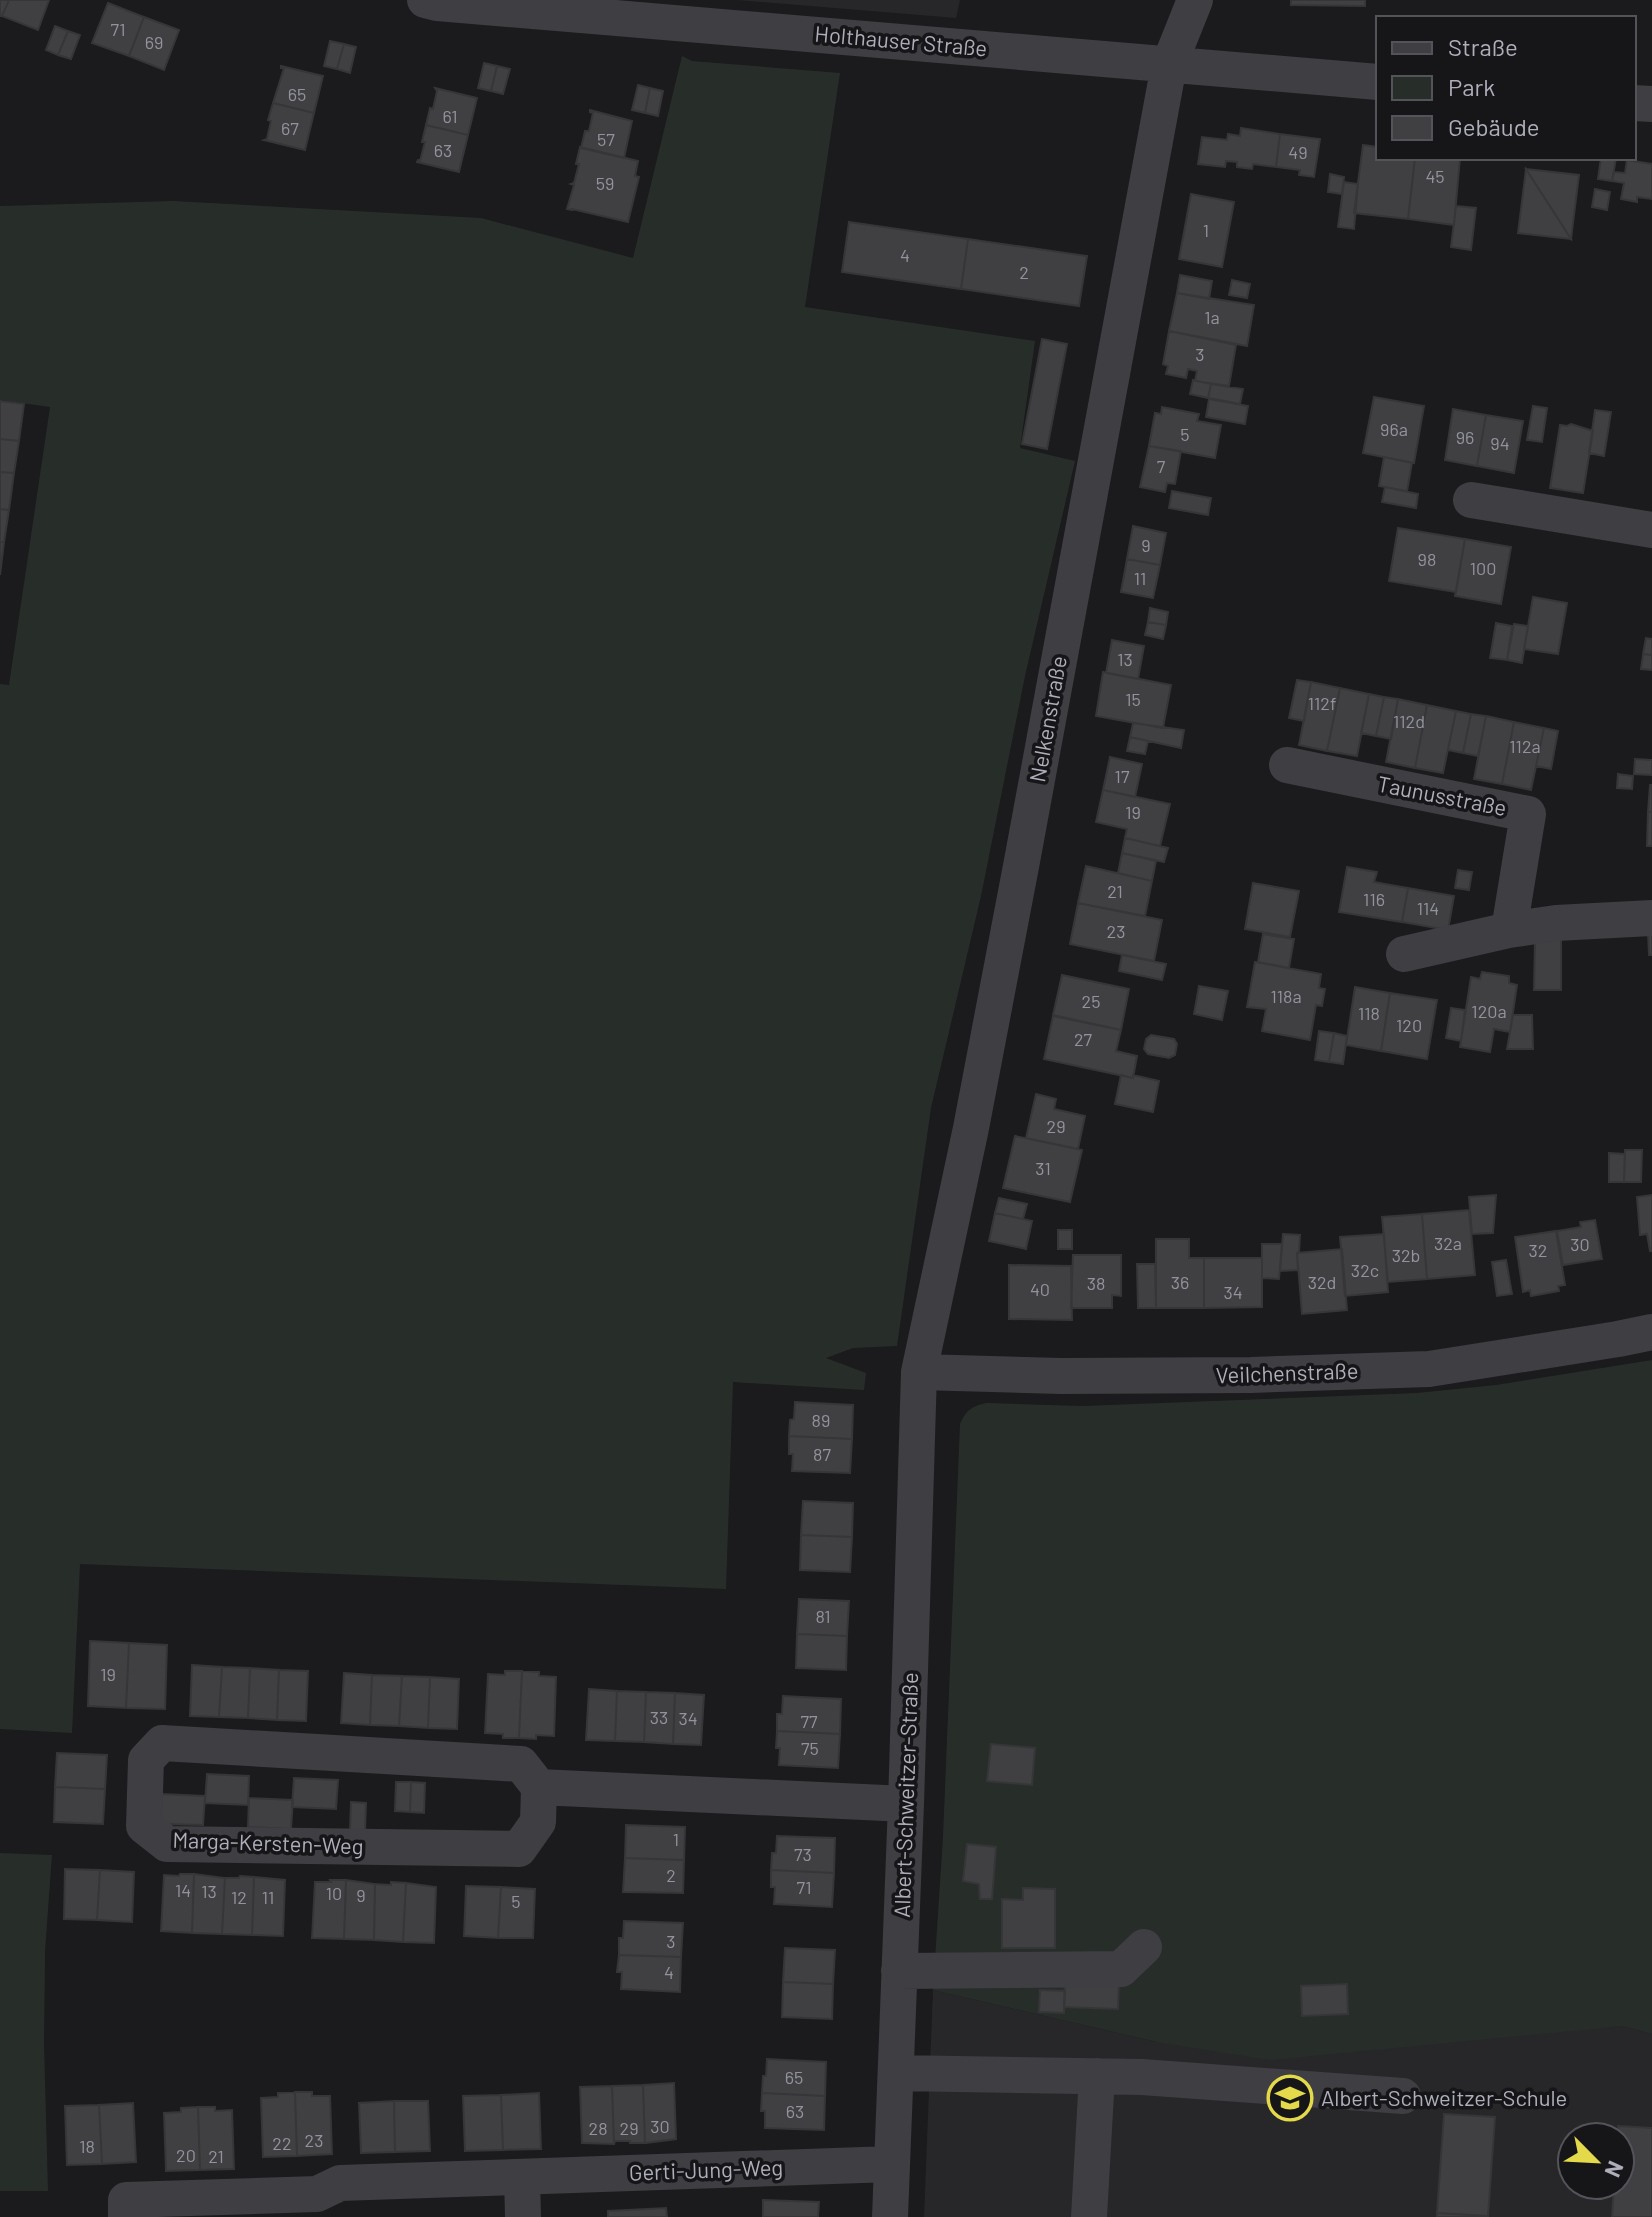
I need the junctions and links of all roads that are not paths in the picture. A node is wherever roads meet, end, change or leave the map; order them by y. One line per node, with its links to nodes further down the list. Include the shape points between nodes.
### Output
1 (425, 0): 3 (street, Holthauser Straße)
2 (1195, 0): 3 (street, Nelkenstraße)
3 (1169, 65): 4 (street, Holthauser Straße); 12 (street, Nelkenstraße, via 971,1128)
4 (1376, 82)
5 (1471, 500): 6 (street)
6 (1652, 530)
7 (1287, 765): 9 (street, Taunusstraße, via 1528,814)
8 (1652, 918): 9 (street)
9 (1509, 930): 10 (street)
10 (1404, 954)
11 (1652, 1332): 12 (street, Veilchenstraße, via 1429,1369 1235,1376)
12 (919, 1372): 14 (street, Albert-Schweitzer-Straße)
13 (539, 1787): 13 (street, Marga-Kersten-Weg, via 538,1822 519,1849 167,1844 144,1826 146,1760 162,1743 521,1764); 14 (street)
14 (906, 1804): 16 (street, Albert-Schweitzer-Straße)
15 (1144, 1947): 16 (street, via 1121,1969)
16 (899, 1971): 17 (street, Albert-Schweitzer-Straße)
17 (896, 2073): 18 (street); 20 (street, Albert-Schweitzer-Straße)
18 (1097, 2076): 19 (street); 25 (street)
19 (1403, 2096)
20 (891, 2164): 21 (street, Gerti-Jung-Weg); 24 (street, Albert-Schweitzer-Straße)
21 (522, 2177): 22 (street, Gerti-Jung-Weg, via 340,2183 317,2194 126,2200); 23 (street)
22 (126, 2217)
23 (523, 2217)
24 (890, 2217)
25 (1089, 2217)

